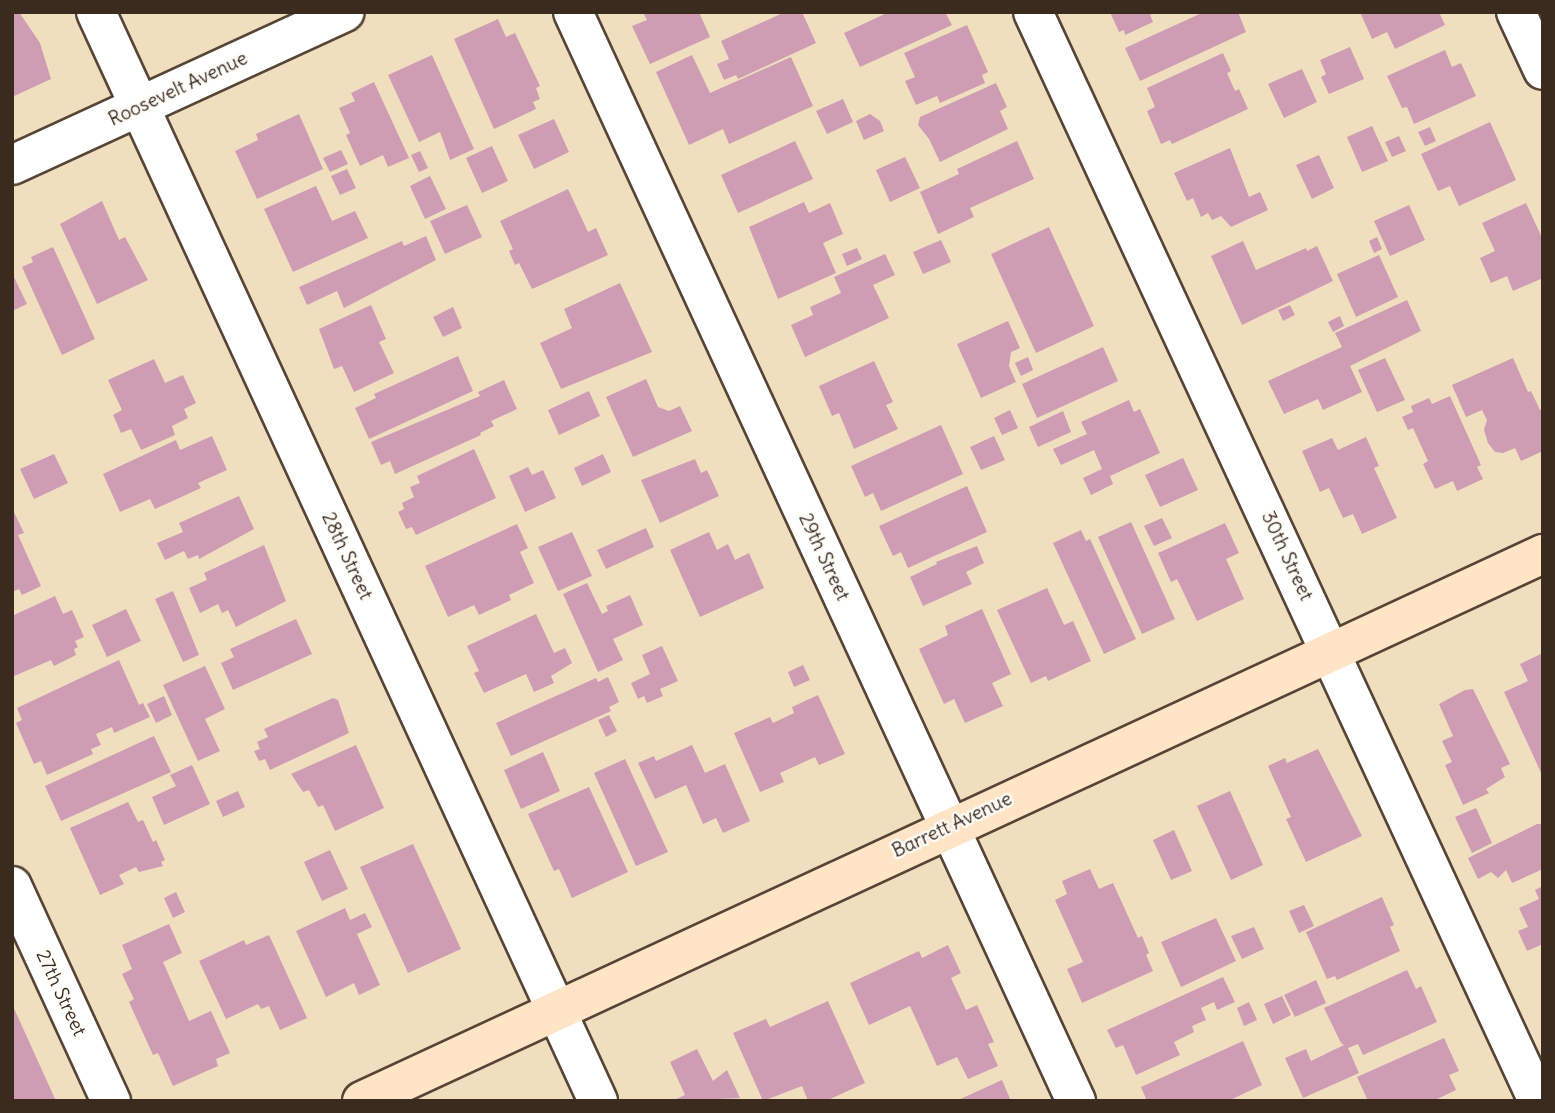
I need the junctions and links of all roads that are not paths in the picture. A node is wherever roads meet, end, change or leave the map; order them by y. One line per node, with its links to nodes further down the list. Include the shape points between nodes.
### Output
1 (96, 12): 7 (street, 28th Street)
2 (344, 12): 7 (street, Roosevelt Avenue)
3 (573, 12): 11 (street, 29th Street)
4 (1033, 12): 10 (street, 30th Street)
5 (1516, 12): 6 (street)
6 (1543, 70)
7 (139, 106): 8 (street, Roosevelt Avenue); 13 (street, 28th Street)
8 (12, 165)
9 (1543, 554): 10 (main road, Barrett Avenue)
10 (1331, 651): 11 (main road, Barrett Avenue); 18 (street, 30th Street)
11 (948, 827): 13 (main road, Barrett Avenue); 17 (street, 29th Street)
12 (12, 886): 14 (street, 27th Street)
13 (557, 1009): 15 (main road, Barrett Avenue); 16 (street, 28th Street)
14 (111, 1101)
15 (362, 1101)
16 (598, 1101)
17 (1076, 1101)
18 (1538, 1101)

